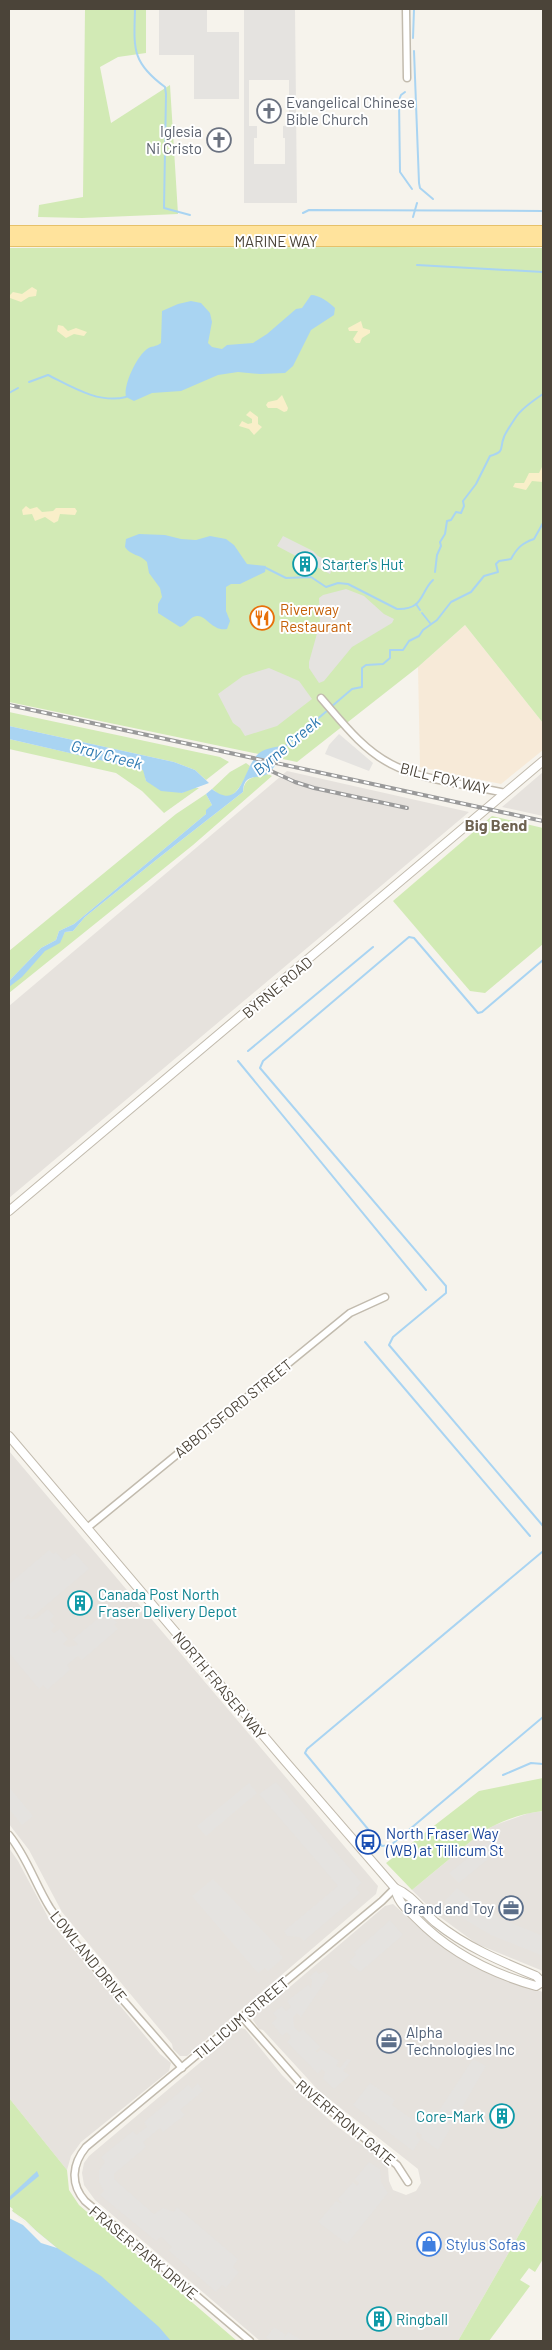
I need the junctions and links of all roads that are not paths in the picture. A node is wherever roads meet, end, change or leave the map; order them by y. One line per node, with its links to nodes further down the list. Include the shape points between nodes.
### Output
1 (406, 9): 2 (street)
2 (407, 78)
3 (9, 231): 4 (main road, MARINE WAY)
4 (543, 231)
5 (9, 241): 6 (main road, MARINE WAY)
6 (543, 242)
7 (321, 698): 9 (street, BILL FOX WAY, via 368,748 403,770)
8 (543, 761): 9 (street, BYRNE ROAD)
9 (506, 793): 10 (street, BYRNE ROAD)
10 (9, 1211)
11 (385, 1297): 13 (street, ABBOTSFORD STREET, via 350,1313)
12 (9, 1436): 13 (street, NORTH FRASER WAY)
13 (87, 1528): 15 (street, NORTH FRASER WAY)
14 (9, 1835): 18 (street, LOWLAND DRIVE, via 30,1866 50,1908)
15 (395, 1888): 16 (street, NORTH FRASER WAY, via 405,1892 434,1921 468,1946); 16 (street, NORTH FRASER WAY, via 397,1899 430,1933 455,1952 521,1982 536,1986); 17 (street, TILLICUM STREET)
16 (543, 1982)
17 (243, 2018): 18 (street, TILLICUM STREET); 20 (street, RIVERFRONT GATE, via 309,2093 398,2165)
18 (182, 2068): 19 (street, TILLICUM STREET)
19 (86, 2147): 21 (street, FRASER PARK DRIVE, via 74,2169 76,2188 84,2201)
20 (408, 2182)
21 (250, 2341)

